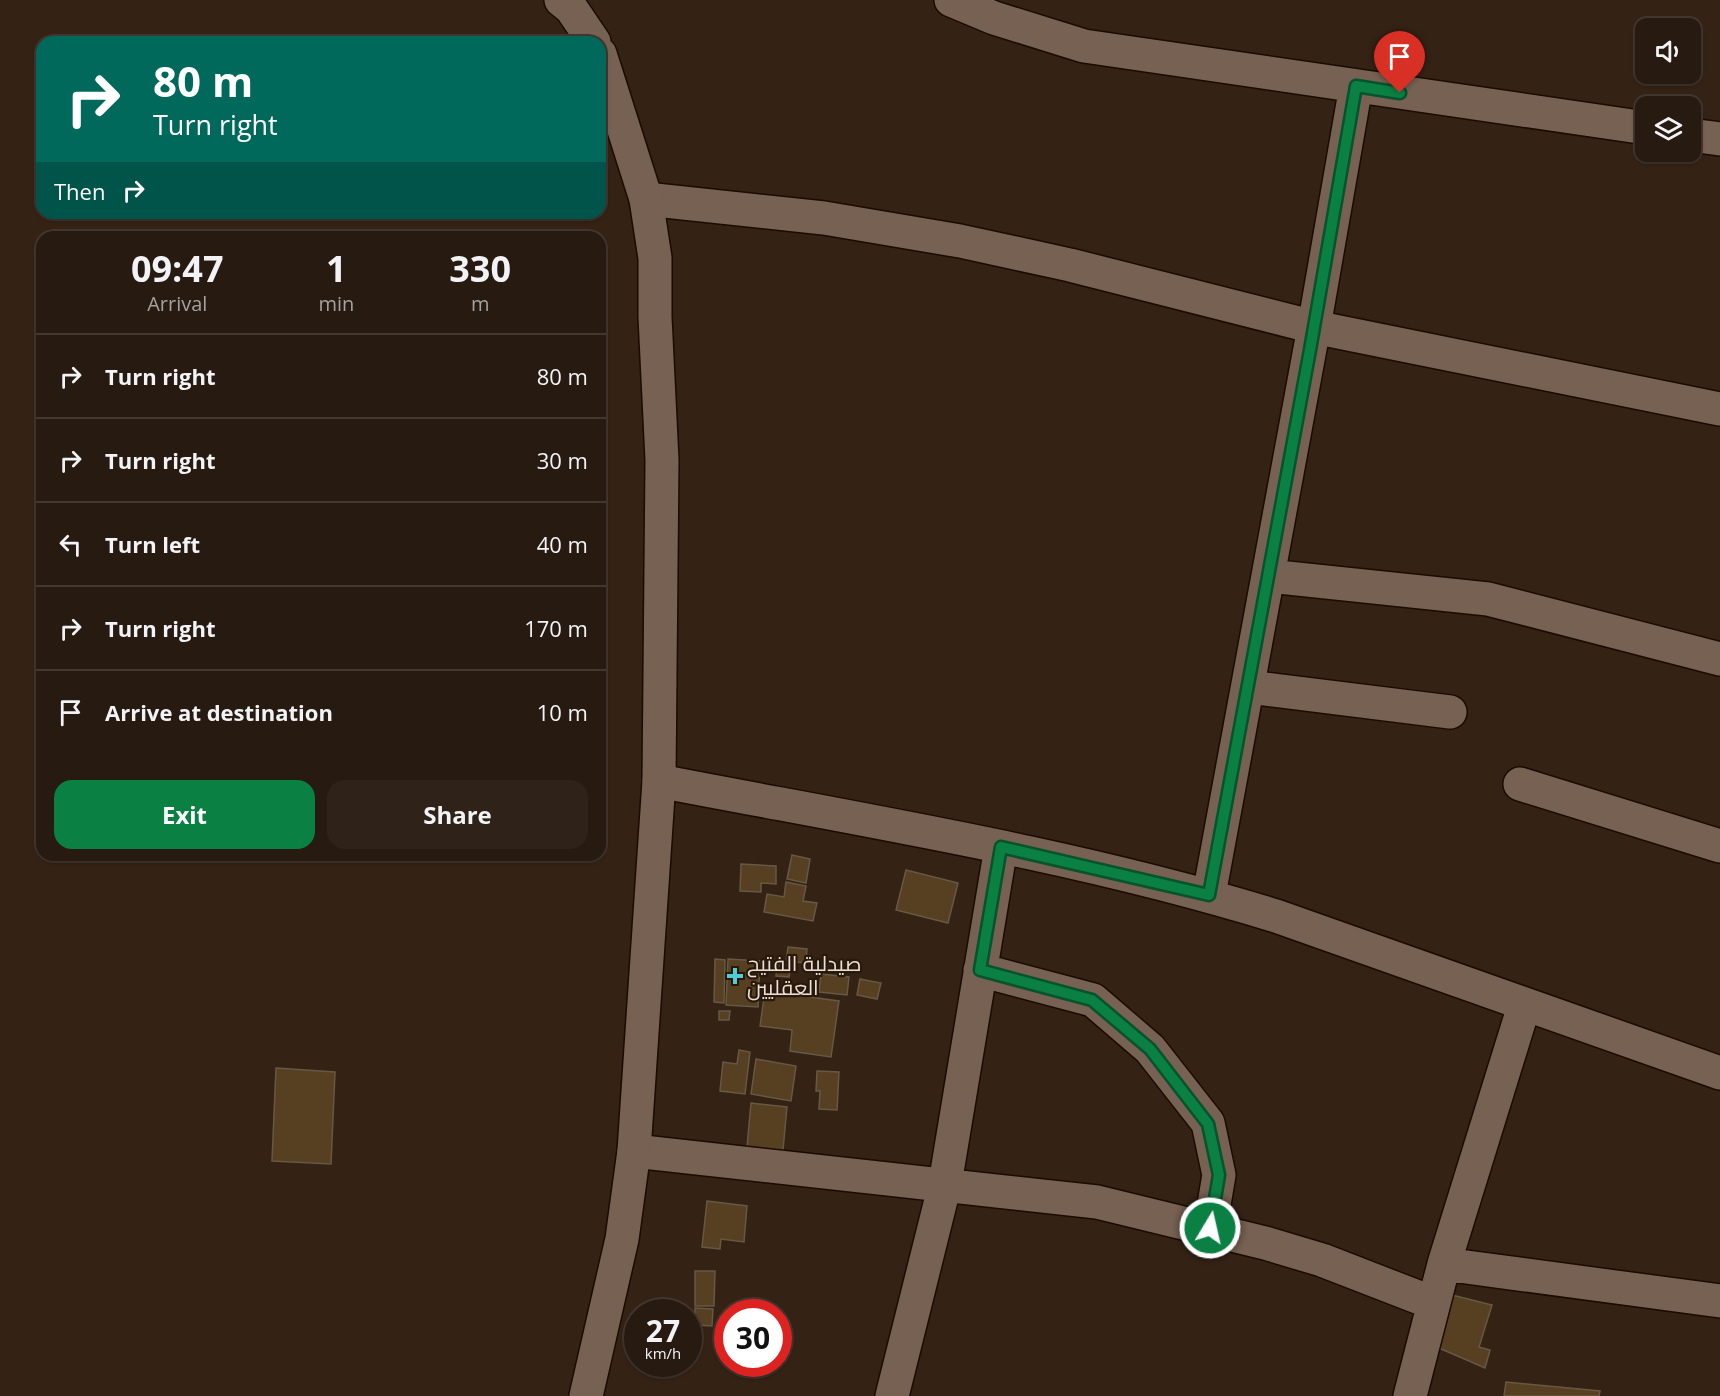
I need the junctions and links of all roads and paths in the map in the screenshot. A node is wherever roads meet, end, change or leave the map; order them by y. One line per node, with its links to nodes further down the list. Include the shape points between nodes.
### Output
1 (561, 0): 3 (street)
2 (951, 0): 5 (street, via 994,18 1084,45)
3 (590, 36)
4 (606, 73): 9 (street)
5 (1356, 86): 6 (street); 10 (street)
6 (1635, 126)
7 (1701, 136): 8 (street)
8 (1720, 139)
9 (646, 199): 10 (street, via 746,208 938,236); 16 (street, via 655,258 662,460)
10 (1314, 327): 11 (street); 12 (street)
11 (1720, 409)
12 (1268, 576): 13 (street, via 1488,599); 14 (street)
13 (1720, 659)
14 (1248, 687): 15 (street); 20 (street)
15 (1450, 712)
16 (659, 781): 19 (street); 24 (street)
17 (1520, 784): 18 (street)
18 (1720, 846)
19 (1001, 847): 20 (street); 21 (street)
20 (1209, 895): 22 (street)
21 (980, 970): 25 (street); 26 (street, via 1092,1000 1150,1049 1208,1124 1219,1175)
22 (1524, 1006): 23 (street); 27 (street)
23 (1720, 1073)
24 (634, 1151): 25 (street); 30 (street, via 622,1239)
25 (945, 1184): 26 (street, via 1097,1202); 31 (street)
26 (1210, 1228): 29 (street, via 1322,1260)
27 (1444, 1264): 28 (street); 29 (street)
28 (1720, 1301)
29 (1434, 1303): 32 (street)
30 (586, 1396)
31 (892, 1396)
32 (1410, 1396)

